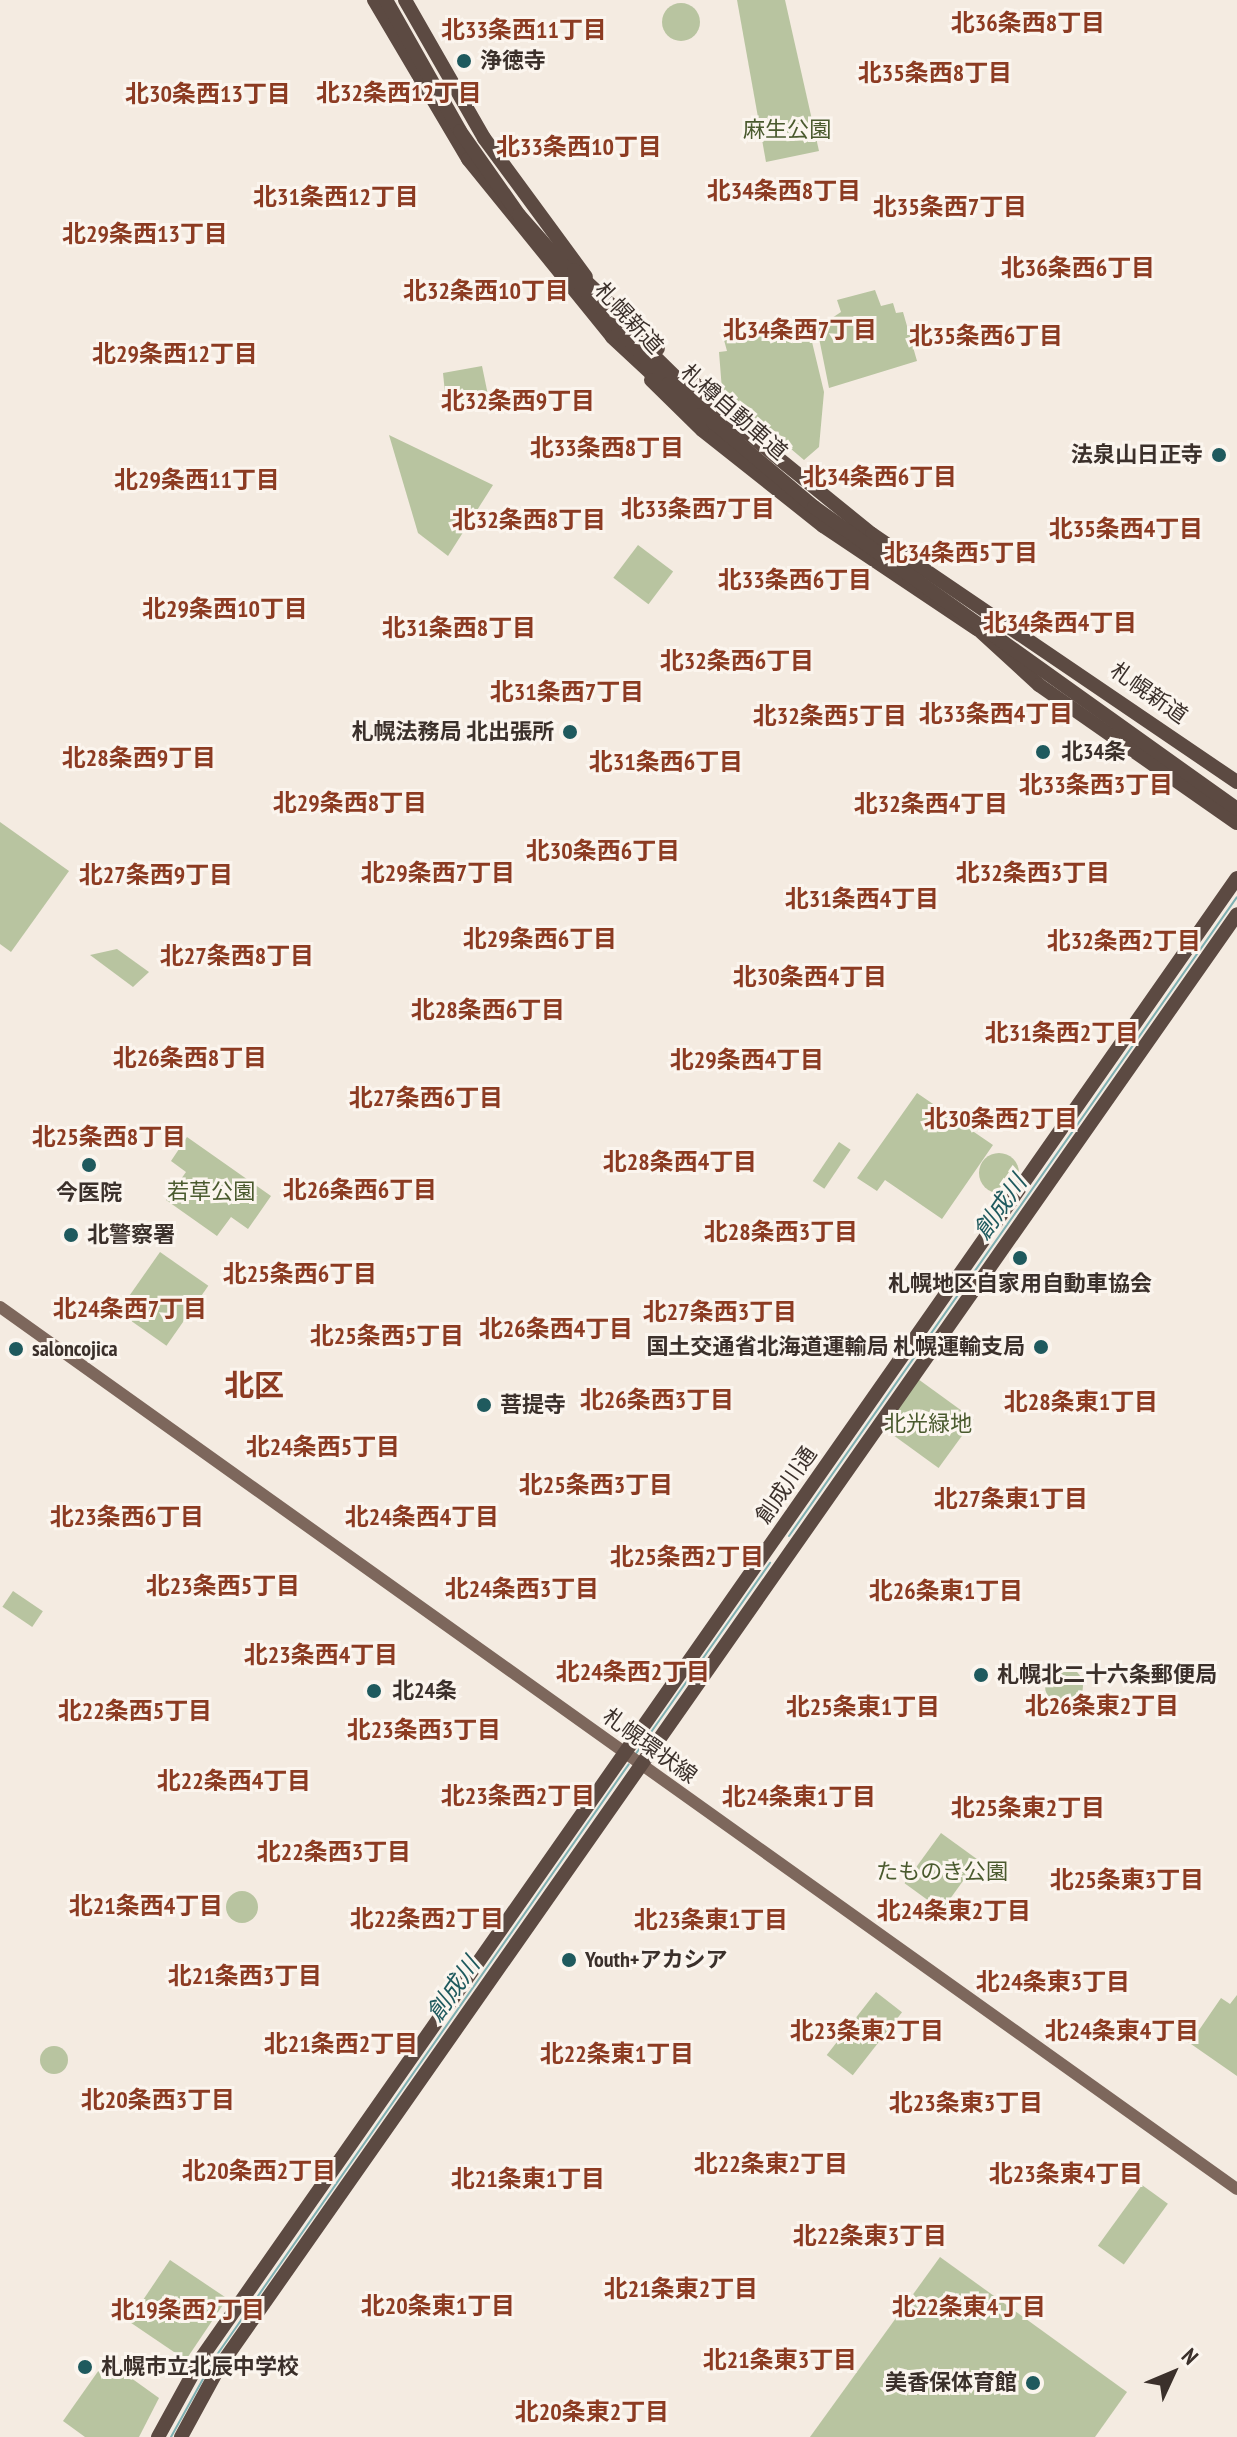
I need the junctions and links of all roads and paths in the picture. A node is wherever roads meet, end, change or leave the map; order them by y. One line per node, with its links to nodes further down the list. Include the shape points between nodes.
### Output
1 (374, 0): 8 (highway, 札幌新道, via 419,84 492,190 612,337 787,490)
2 (386, 0): 6 (highway, 札樽自動車道, bridge, via 460,131)
3 (396, 0): 5 (highway, 札樽自動車道, via 457,113)
4 (405, 0): 7 (highway, 札幌新道, via 498,159 592,285 731,424)
5 (571, 267): 7 (highway, bridge); 11 (highway, 札樽自動車道, bridge, via 744,442)
6 (590, 301): 8 (highway, bridge, via 674,405 903,583); 12 (highway, 札樽自動車道, bridge, via 739,449)
7 (872, 534): 9 (highway, 札幌新道)
8 (980, 630): 13 (highway, 札幌新道, via 1039,685)
9 (1231, 778): 10 (highway)
10 (1237, 791)
11 (1237, 799)
12 (1237, 809)
13 (1237, 823)
14 (1237, 878): 17 (highway, 創成川通)
15 (1237, 914): 17 (highway, 創成川通)
16 (0, 1307): 17 (main road, 札幌環状線)
17 (633, 1758): 18 (main road, 札幌環状線); 19 (highway, 創成川通, via 202,2357); 20 (highway, 創成川通, via 218,2369)
18 (1237, 2189)
19 (158, 2437)
20 (181, 2437)

